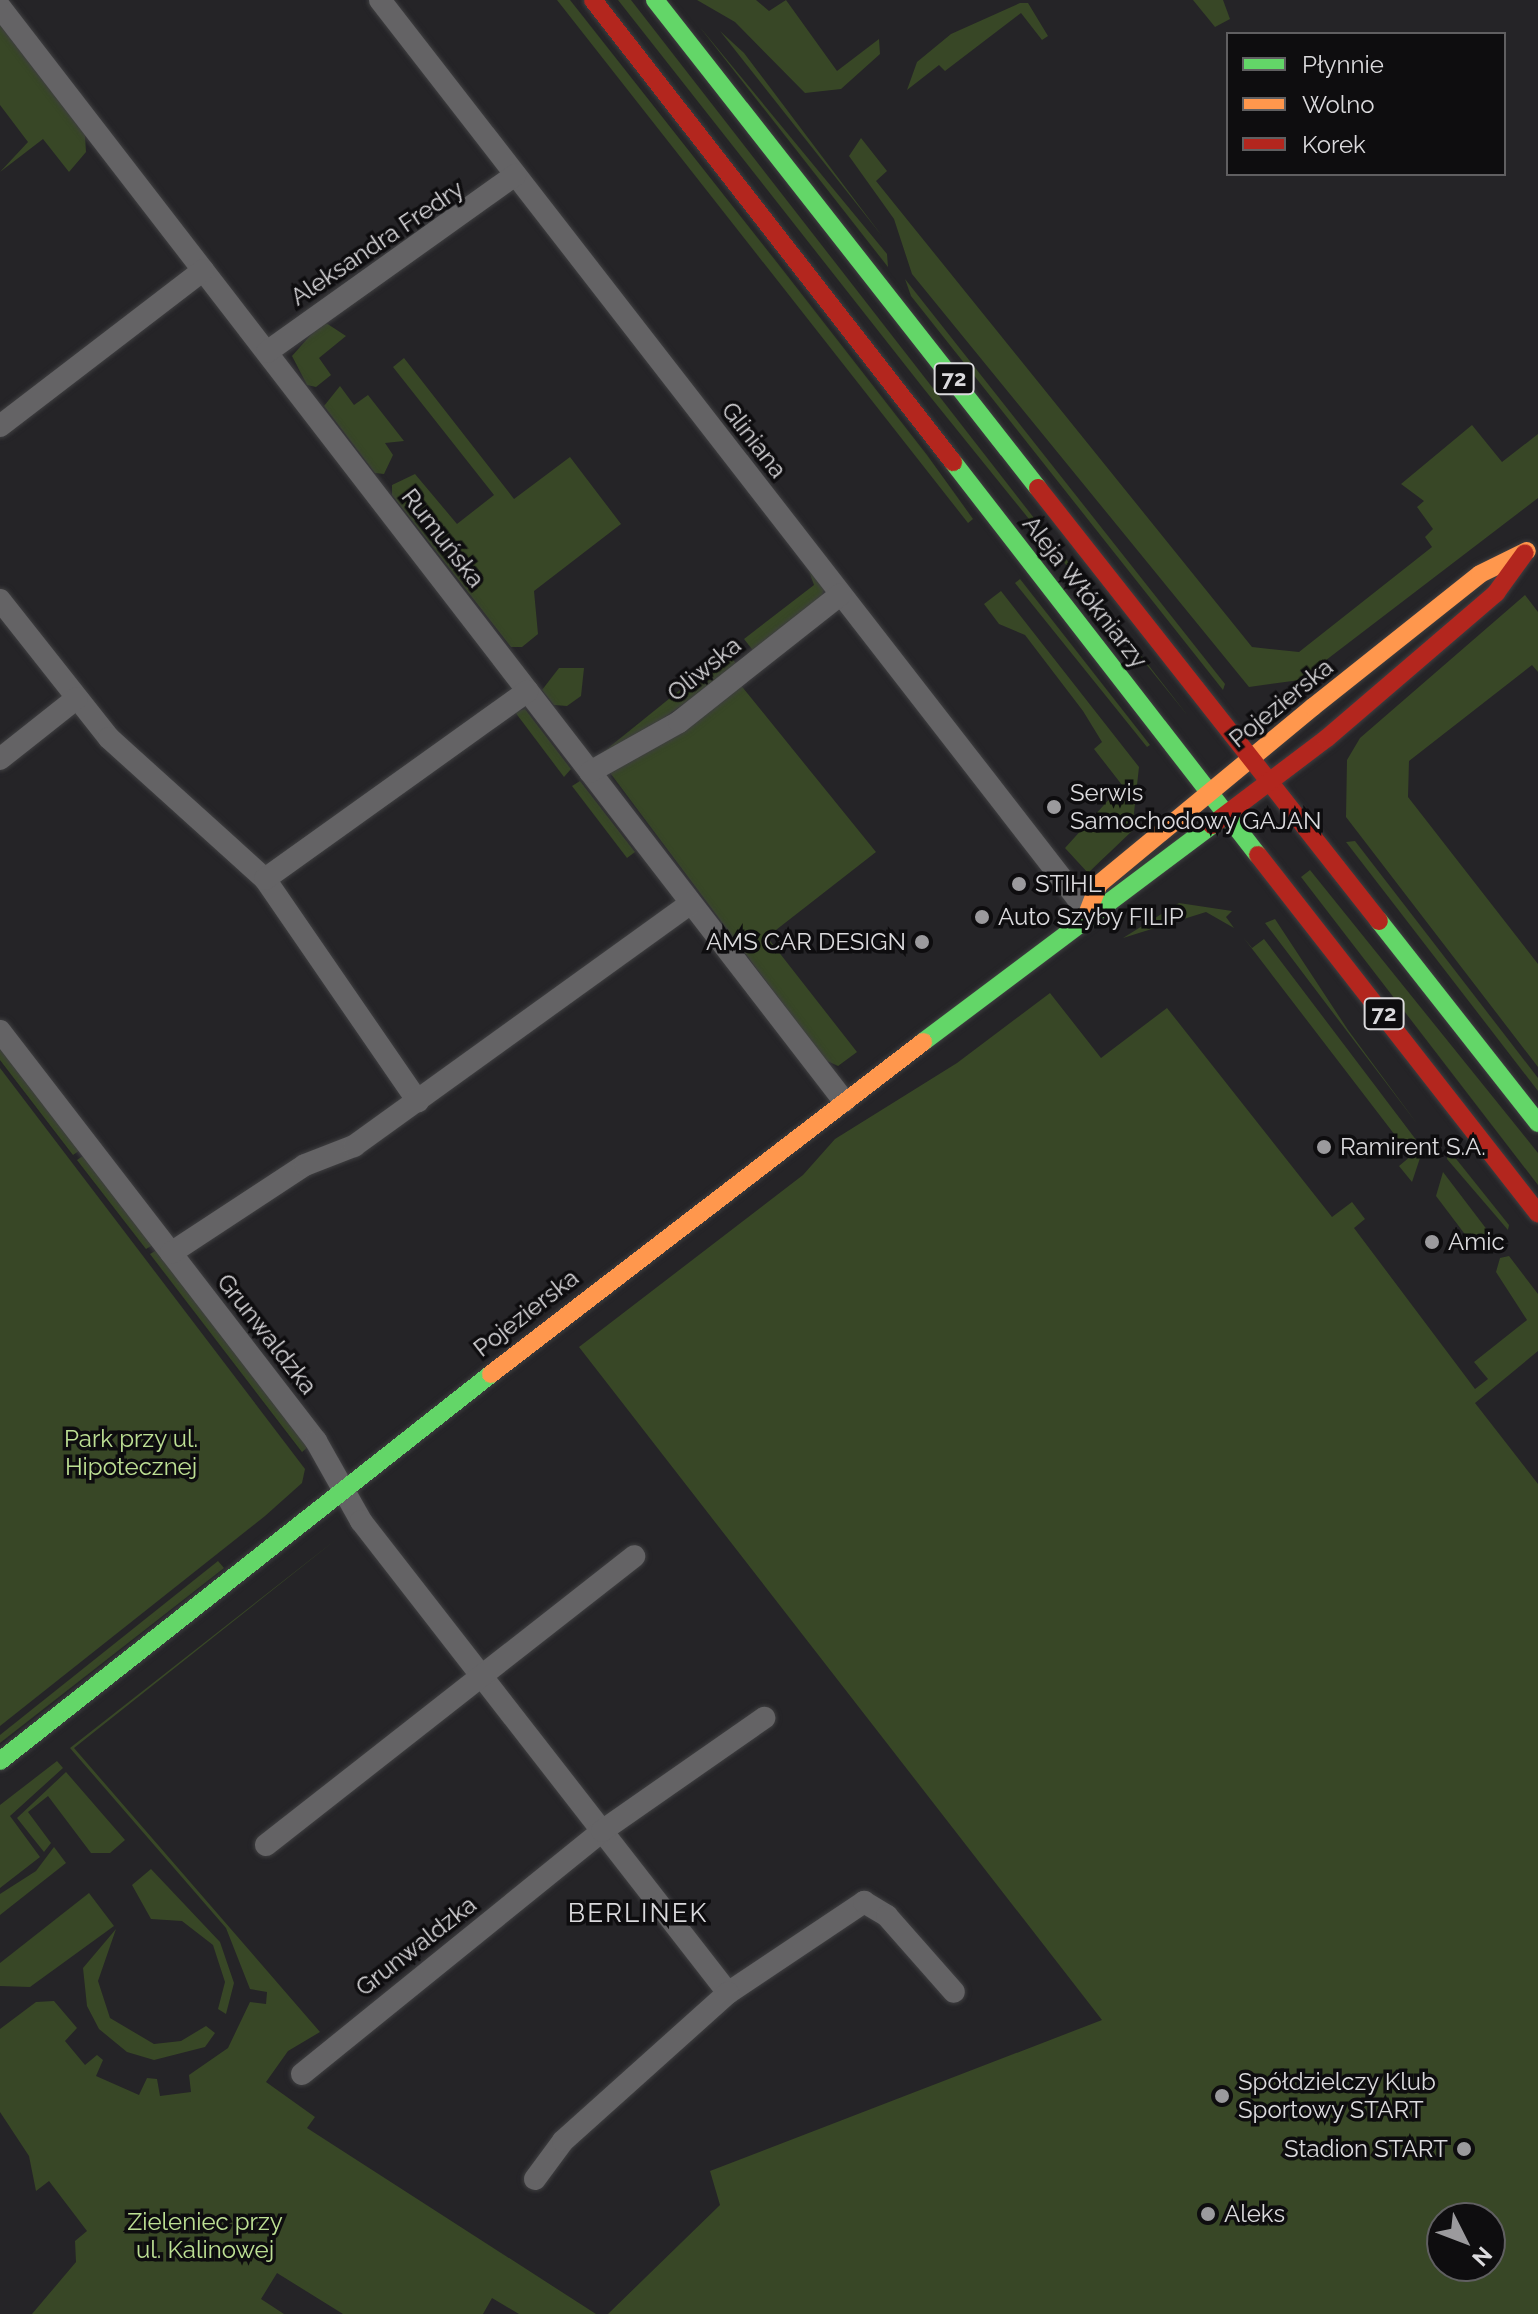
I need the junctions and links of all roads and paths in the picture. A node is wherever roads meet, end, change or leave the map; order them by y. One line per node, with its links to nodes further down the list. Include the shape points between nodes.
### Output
1 (380, 0): 5 (street, Gliniana)
2 (593, 0): 18 (main road, Aleja Włókniarzy / 72)
3 (655, 0): 14 (main road, Aleja Włókniarzy / 72)
4 (0, 7): 6 (street, Rumuńska)
5 (515, 175): 7 (street, Aleksandra Fredry); 10 (street, Gliniana)
6 (203, 270): 7 (street, Rumuńska); 8 (street)
7 (267, 352): 12 (street, Rumuńska)
8 (0, 426)
9 (1531, 548): 14 (main road, Pojezierska, via 1480,574); 17 (main road, Pojezierska, via 1496,593)
10 (841, 594): 16 (street, Oliwska, via 679,722); 22 (street, Gliniana)
11 (0, 600): 13 (street)
12 (528, 691): 16 (street, Rumuńska); 20 (street)
13 (77, 698): 15 (street); 20 (street, via 128,757)
14 (1252, 757): 17 (main road, Aleja Włókniarzy / 72); 18 (main road, Pojezierska)
15 (0, 759)
16 (590, 772): 21 (street, Rumuńska)
17 (1272, 781): 19 (main road, Pojezierska); 26 (main road, Aleja Włókniarzy / 72)
18 (1211, 791): 19 (main road, Aleja Włókniarzy / 72); 22 (main road, Pojezierska, via 1099,884)
19 (1229, 814): 22 (main road, Pojezierska, via 1116,903); 27 (main road, Aleja Włókniarzy / 72)
20 (265, 879): 25 (street)
21 (691, 903): 24 (street, Rumuńska); 25 (street)
22 (1088, 912): 24 (main road, Pojezierska)
23 (0, 1031): 28 (street, Grunwaldzka)
24 (844, 1101): 29 (main road, Pojezierska)
25 (418, 1102): 28 (street)
26 (1538, 1123)
27 (1538, 1214)
28 (171, 1253): 29 (street, Grunwaldzka, via 316,1441)
29 (343, 1489): 31 (street, Grunwaldzka); 33 (main road, Pojezierska)
30 (634, 1556): 31 (street)
31 (480, 1676): 34 (street, Grunwaldzka); 35 (street)
32 (764, 1718): 34 (street, Grunwaldzka)
33 (0, 1761)
34 (602, 1831): 37 (street, Grunwaldzka); 38 (street, Grunwaldzka)
35 (266, 1845)
36 (954, 1992): 37 (street, via 887,1916 864,1902)
37 (728, 1993): 39 (street, via 563,2141)
38 (302, 2074)
39 (535, 2179)

